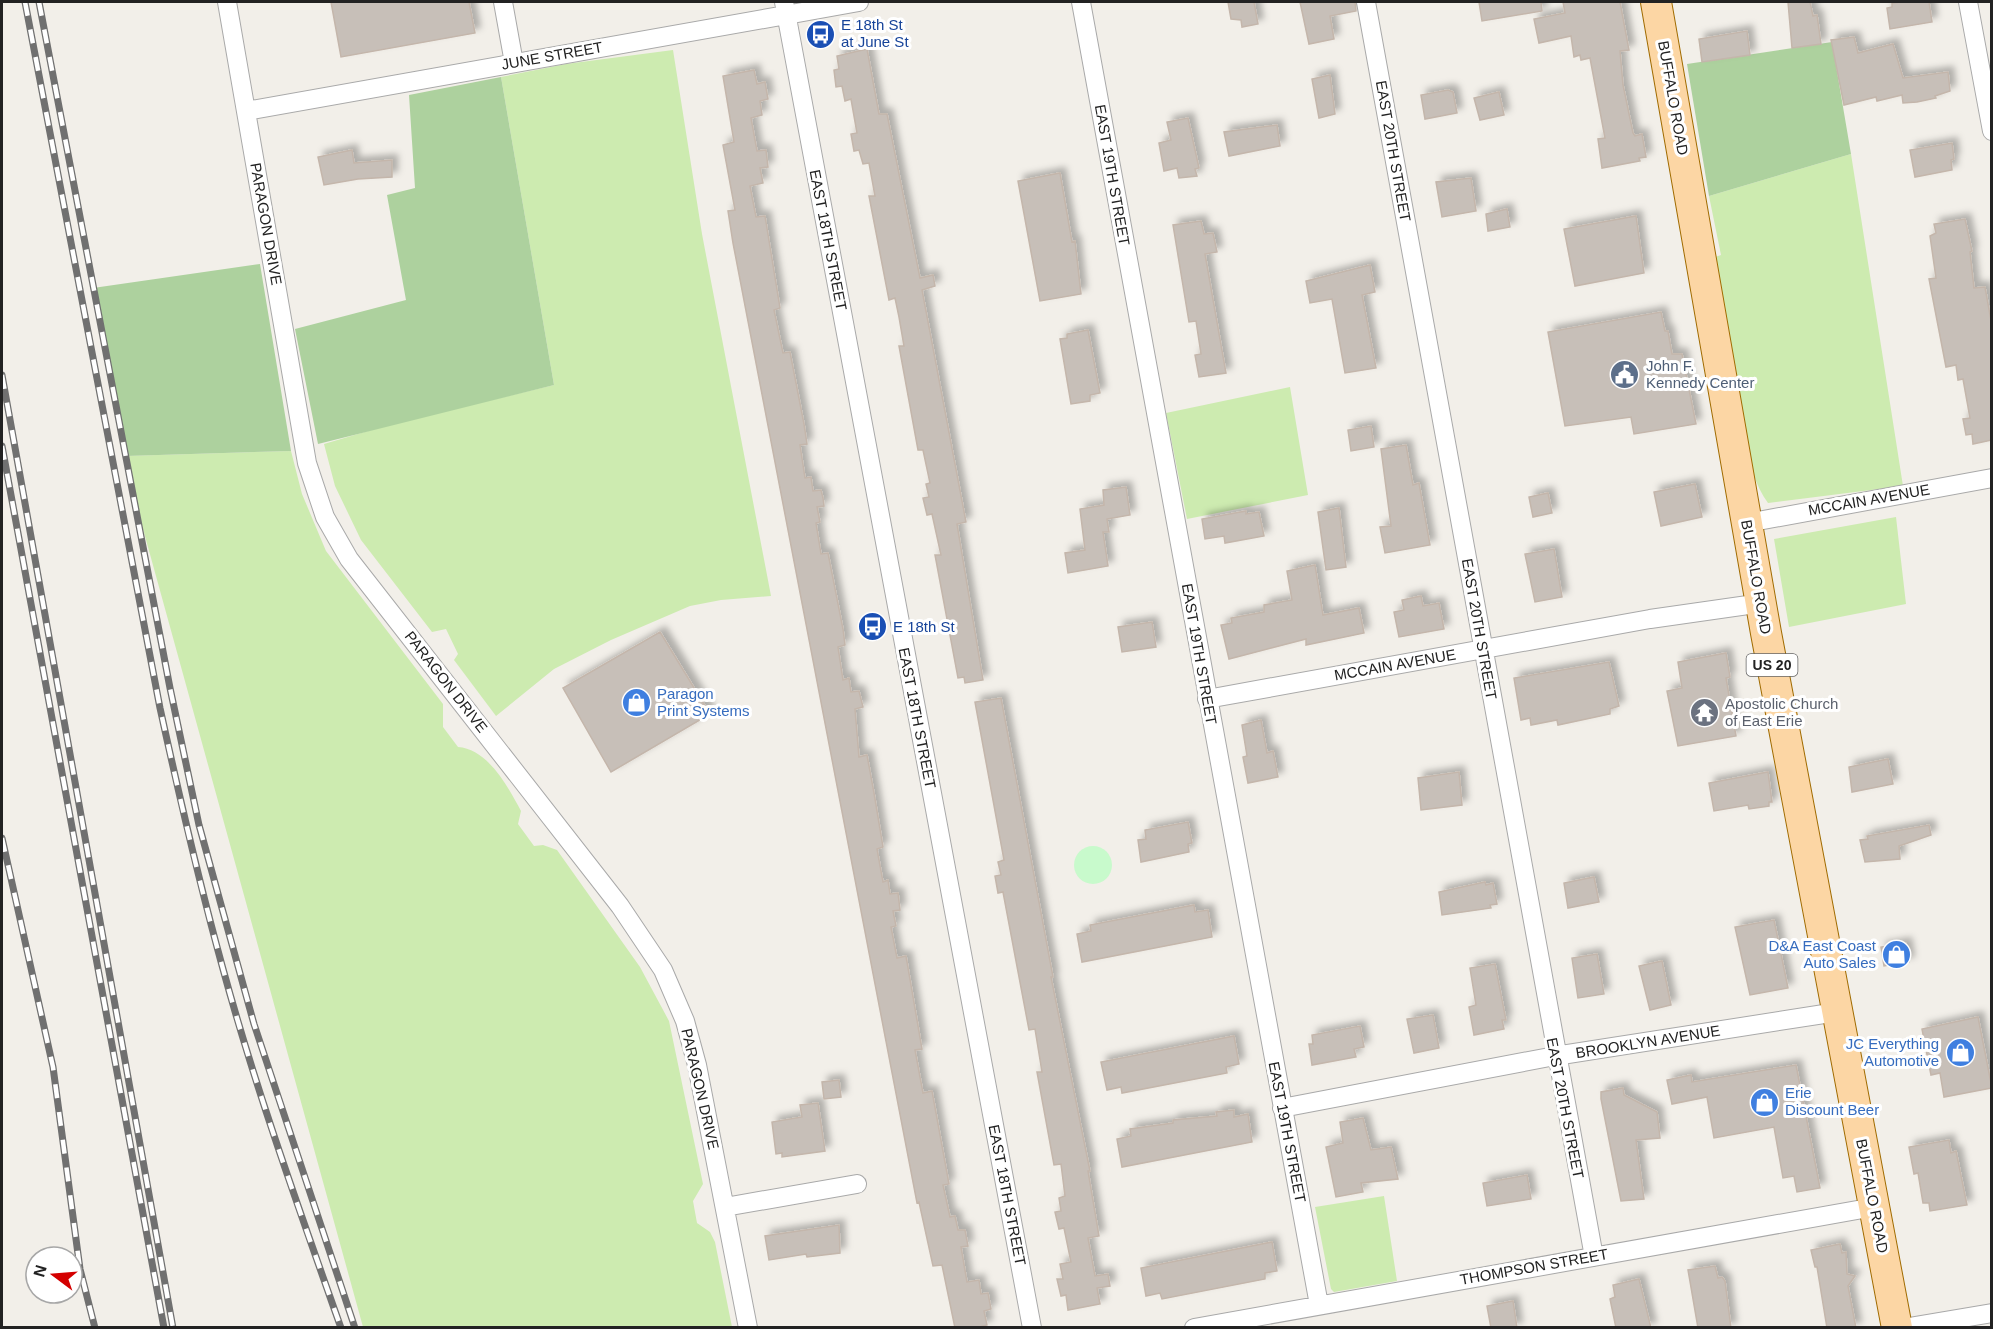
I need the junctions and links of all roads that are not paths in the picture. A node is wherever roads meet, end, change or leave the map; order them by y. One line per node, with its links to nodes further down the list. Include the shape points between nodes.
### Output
1 (227, 2): 10 (street, PARAGON DRIVE)
2 (503, 2): 9 (street)
3 (859, 2): 8 (street, JUNE STREET)
4 (1081, 2): 16 (street, EAST 19TH STREET)
5 (1366, 2): 15 (street, EAST 20TH STREET)
6 (1656, 2): 13 (main road, BUFFALO ROAD / US 20)
7 (1968, 2): 11 (street)
8 (785, 8): 9 (street, JUNE STREET); 27 (street, EAST 18TH STREET)
9 (514, 63): 10 (street, JUNE STREET)
10 (246, 111): 21 (street, PARAGON DRIVE, via 307,463 325,517 350,559 613,897 663,970 682,1013 697,1065)
11 (1992, 131)
12 (1992, 478): 13 (street, MCCAIN AVENUE)
13 (1747, 522): 14 (main road, BUFFALO ROAD / US 20)
14 (1761, 603): 15 (street, MCCAIN AVENUE); 17 (main road, BUFFALO ROAD / US 20)
15 (1482, 649): 16 (street, MCCAIN AVENUE); 18 (street, EAST 20TH STREET)
16 (1207, 699): 19 (street, EAST 19TH STREET)
17 (1838, 1012): 18 (street, BROOKLYN AVENUE); 22 (main road, BUFFALO ROAD / US 20)
18 (1555, 1056): 19 (street, BROOKLYN AVENUE); 23 (street, EAST 20TH STREET)
19 (1282, 1108): 24 (street, EAST 19TH STREET)
20 (857, 1184): 21 (street)
21 (725, 1207): 26 (street, PARAGON DRIVE)
22 (1874, 1207): 23 (street, THOMPSON STREET); 29 (main road, BUFFALO ROAD / US 20)
23 (1593, 1257): 24 (street, THOMPSON STREET)
24 (1319, 1305): 28 (street, THOMPSON STREET)
25 (1992, 1313): 30 (street)
26 (748, 1328)
27 (1032, 1328)
28 (1194, 1328)
29 (1897, 1328)
30 (1903, 1328)

